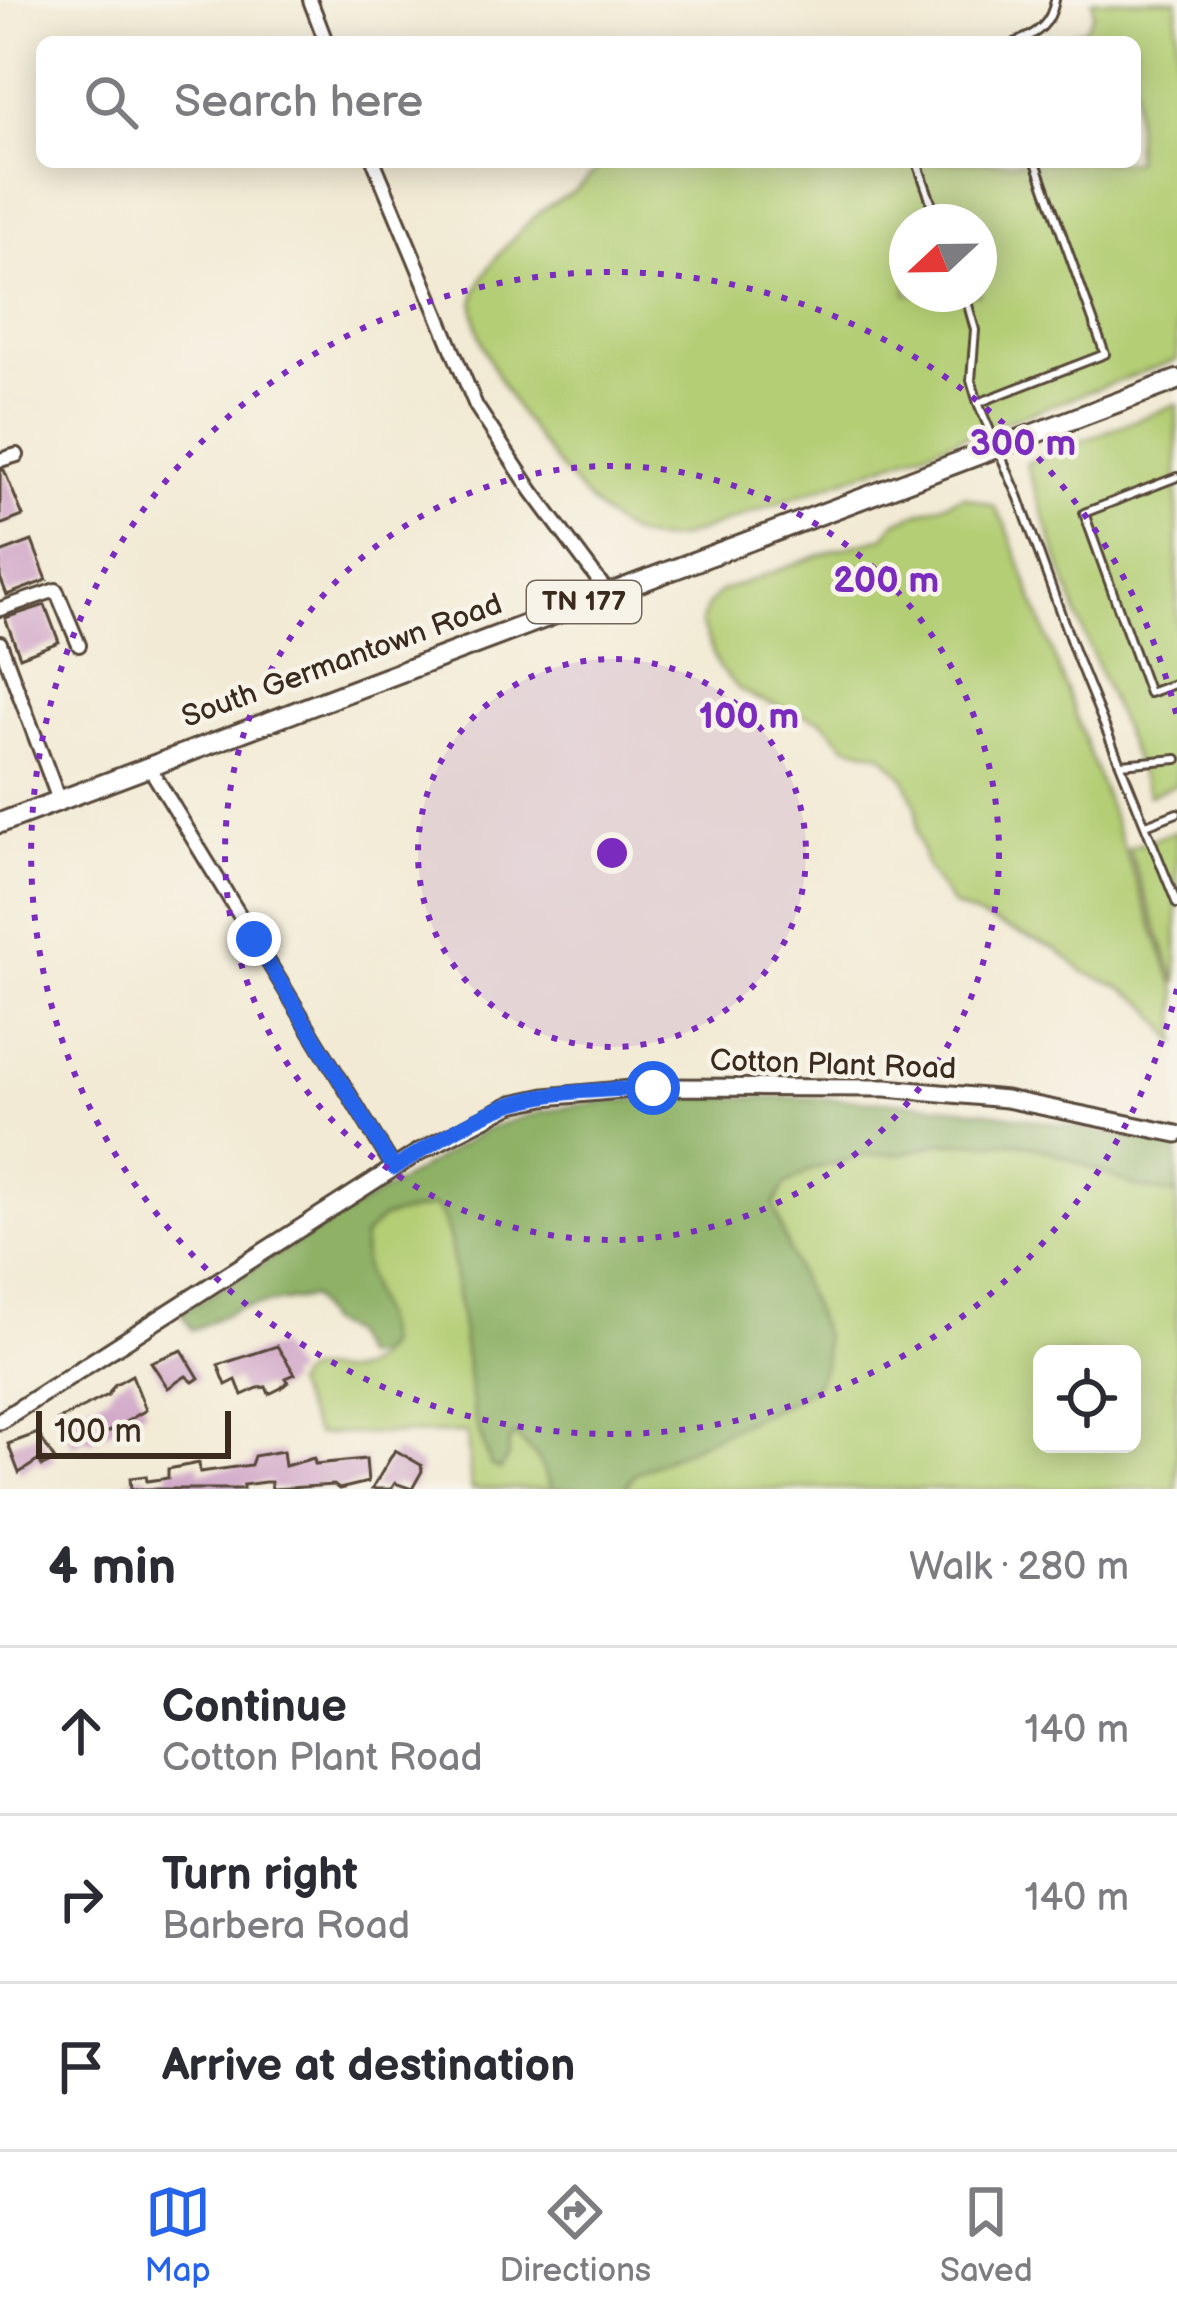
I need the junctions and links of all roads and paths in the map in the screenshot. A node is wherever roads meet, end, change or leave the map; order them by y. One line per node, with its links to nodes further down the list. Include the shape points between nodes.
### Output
1 (310, 0): 3 (street)
2 (1055, 0): 4 (lane)
3 (324, 36)
4 (1032, 36)
5 (377, 168): 16 (street, via 476,406)
6 (918, 168): 8 (lane)
7 (1038, 168): 11 (lane, via 1105,354)
8 (931, 204)
9 (970, 312): 11 (lane)
10 (1177, 380): 12 (main road, South Germantown Road / TN 177)
11 (978, 403): 12 (lane)
12 (998, 449): 16 (main road, South Germantown Road / TN 177); 22 (lane)
13 (17, 455): 14 (street)
14 (0, 460)
15 (1177, 477): 20 (lane, via 1084,513 1150,693)
16 (608, 593): 23 (main road, South Germantown Road / TN 177)
17 (0, 609): 19 (street, via 56,590)
18 (0, 643): 24 (street)
19 (79, 645)
20 (1177, 683)
21 (1177, 759): 22 (lane)
22 (1120, 764): 27 (lane)
23 (148, 765): 24 (main road, South Germantown Road / TN 177); 30 (street)
24 (59, 800): 26 (main road, South Germantown Road / TN 177)
25 (1177, 813): 27 (lane)
26 (0, 823)
27 (1145, 825): 28 (lane)
28 (1177, 905)
29 (1177, 1134): 30 (street, Cotton Plant Road, via 1006,1099 886,1088 653,1088 512,1104)
30 (394, 1168): 31 (street, Cotton Plant Road)
31 (0, 1421)

